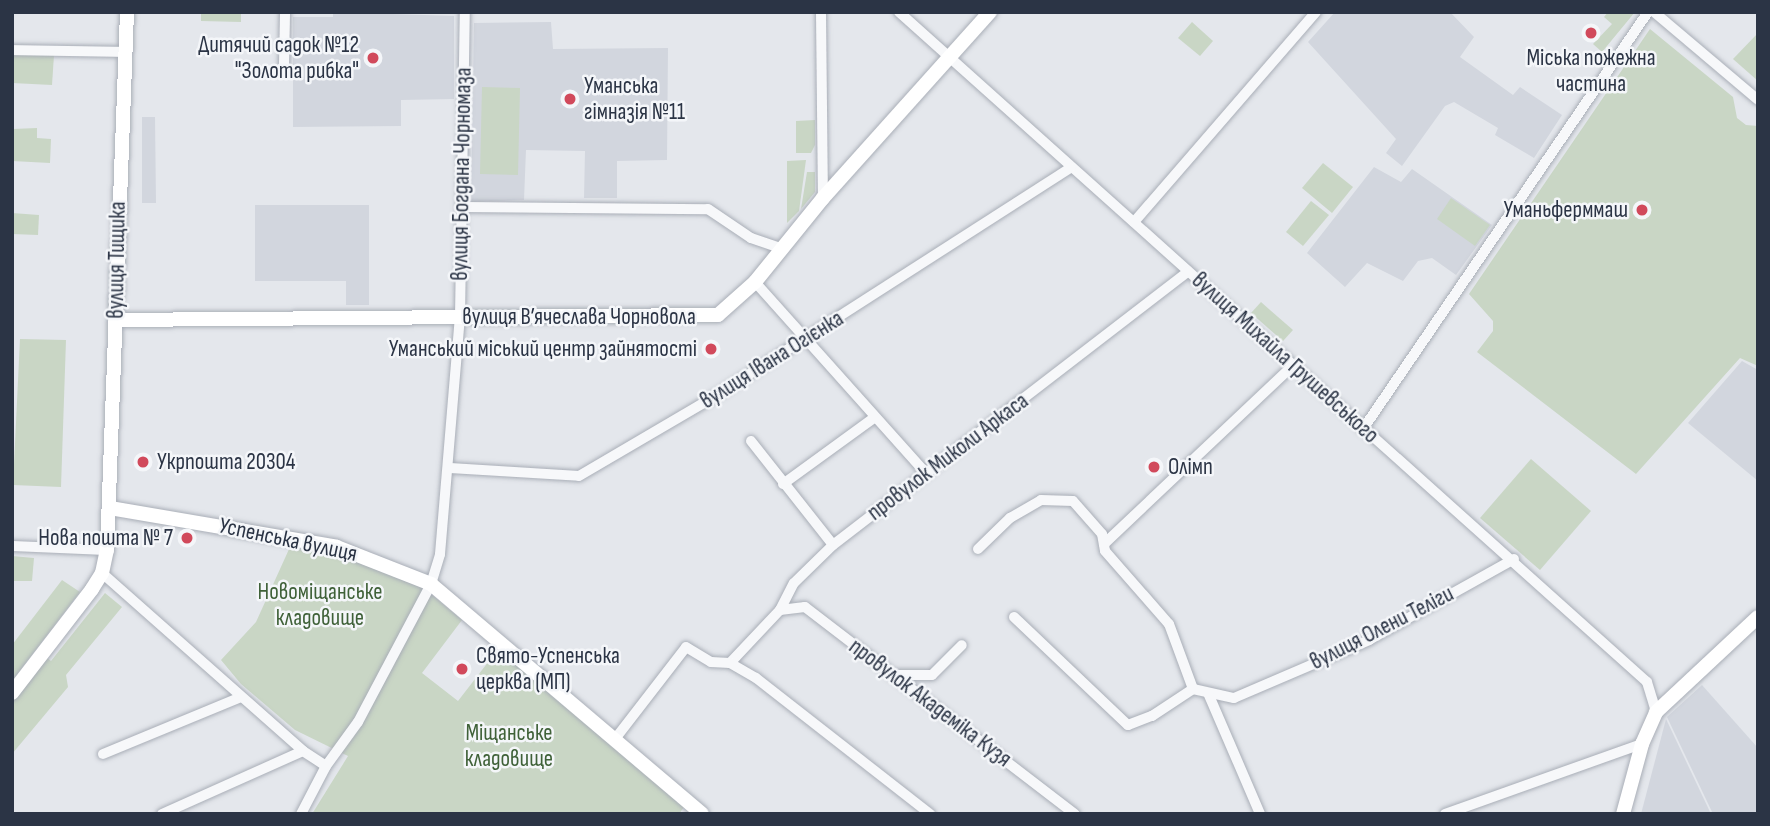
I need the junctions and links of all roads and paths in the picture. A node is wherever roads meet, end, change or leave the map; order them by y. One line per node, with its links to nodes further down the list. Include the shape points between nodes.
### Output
1 (127, 12): 11 (street, вулиця Тищика)
2 (285, 12): 13 (street)
3 (465, 12): 17 (street, вулиця Богдана Чорномаза)
4 (821, 12): 16 (street)
5 (899, 12): 12 (street, вулиця Михайла Грушевського)
6 (990, 12): 12 (street, вулиця В’ячеслава Чорновола)
7 (1316, 12): 18 (street)
8 (1648, 12): 27 (street)
9 (1654, 12): 14 (street)
10 (12, 50): 11 (street)
11 (125, 52): 23 (street, вулиця Тищика)
12 (952, 59): 15 (street, вулиця Михайла Грушевського); 16 (street, вулиця В’ячеслава Чорновола)
13 (284, 65)
14 (1758, 100)
15 (1070, 168): 18 (street, вулиця Михайла Грушевського); 24 (street, вулиця Івана Огієнка)
16 (823, 198): 19 (street, вулиця В’ячеслава Чорновола)
17 (463, 207): 19 (street, via 708,209 751,238); 22 (street, вулиця Богдана Чорномаза)
18 (1134, 222): 20 (street, вулиця Михайла Грушевського)
19 (783, 249): 21 (street, вулиця В’ячеслава Чорновола)
20 (1188, 272): 25 (street, вулиця Михайла Грушевського); 30 (street, провулок Миколи Аркаса)
21 (755, 282): 22 (street, вулиця В’ячеслава Чорновола, via 728,308 708,317); 24 (street)
22 (460, 317): 23 (street, вулиця В’ячеслава Чорновола); 29 (street, вулиця Богдана Чорномаза)
23 (115, 320): 32 (street, вулиця Тищика)
24 (804, 340): 26 (street); 29 (street, вулиця Івана Огієнка, via 579,476)
25 (1292, 366): 27 (street, вулиця Михайла Грушевського); 34 (street)
26 (874, 418): 30 (street); 31 (street)
27 (1363, 429): 38 (street, вулиця Михайла Грушевського)
28 (751, 441): 31 (street)
29 (450, 468): 40 (street, вулиця Богдана Чорномаза, via 440,554)
30 (926, 473): 33 (street, провулок Миколи Аркаса)
31 (783, 484): 33 (street)
32 (110, 508): 36 (street, вулиця Тищика); 40 (street, Успенська вулиця, via 337,547)
33 (833, 544): 41 (street, провулок Миколи Аркаса, via 794,583)
34 (1104, 544): 37 (street, via 1102,534 1073,501 1041,500 1010,518); 47 (street, via 1105,551 1169,624)
35 (12, 546): 36 (street)
36 (107, 550): 39 (street, вулиця Тищика)
37 (978, 550)
38 (1514, 559): 48 (street, вулиця Олени Теліги, via 1357,645 1234,698); 51 (street, вулиця Михайла Грушевського, via 1647,681)
39 (102, 573): 49 (street); 50 (street)
40 (431, 584): 52 (street, Успенська вулиця); 56 (street, вулиця Богдана Чорномаза, via 358,722)
41 (780, 610): 45 (street, провулок Миколи Аркаса); 46 (street, провулок Академіка Кузя, via 806,607)
42 (1014, 617): 47 (street, via 1128,725 1152,716)
43 (1758, 617): 51 (street)
44 (962, 645): 46 (street, via 932,675)
45 (730, 663): 52 (street, via 716,664 686,647); 60 (street, via 756,678)
46 (892, 675): 61 (street, провулок Академіка Кузя)
47 (1193, 689): 48 (street, вулиця Олени Теліги)
48 (1208, 692): 62 (street)
49 (12, 693)
50 (241, 697): 54 (street); 55 (street)
51 (1656, 712): 53 (street)
52 (615, 739): 59 (street, Успенська вулиця)
53 (1642, 744): 63 (street); 64 (street)
54 (303, 751): 56 (street); 57 (street)
55 (103, 754)
56 (326, 766): 58 (street, вулиця Богдана Чорномаза)
57 (162, 814)
58 (301, 814)
59 (702, 814)
60 (930, 814)
61 (1075, 814)
62 (1259, 814)
63 (1446, 814)
64 (1623, 814)

